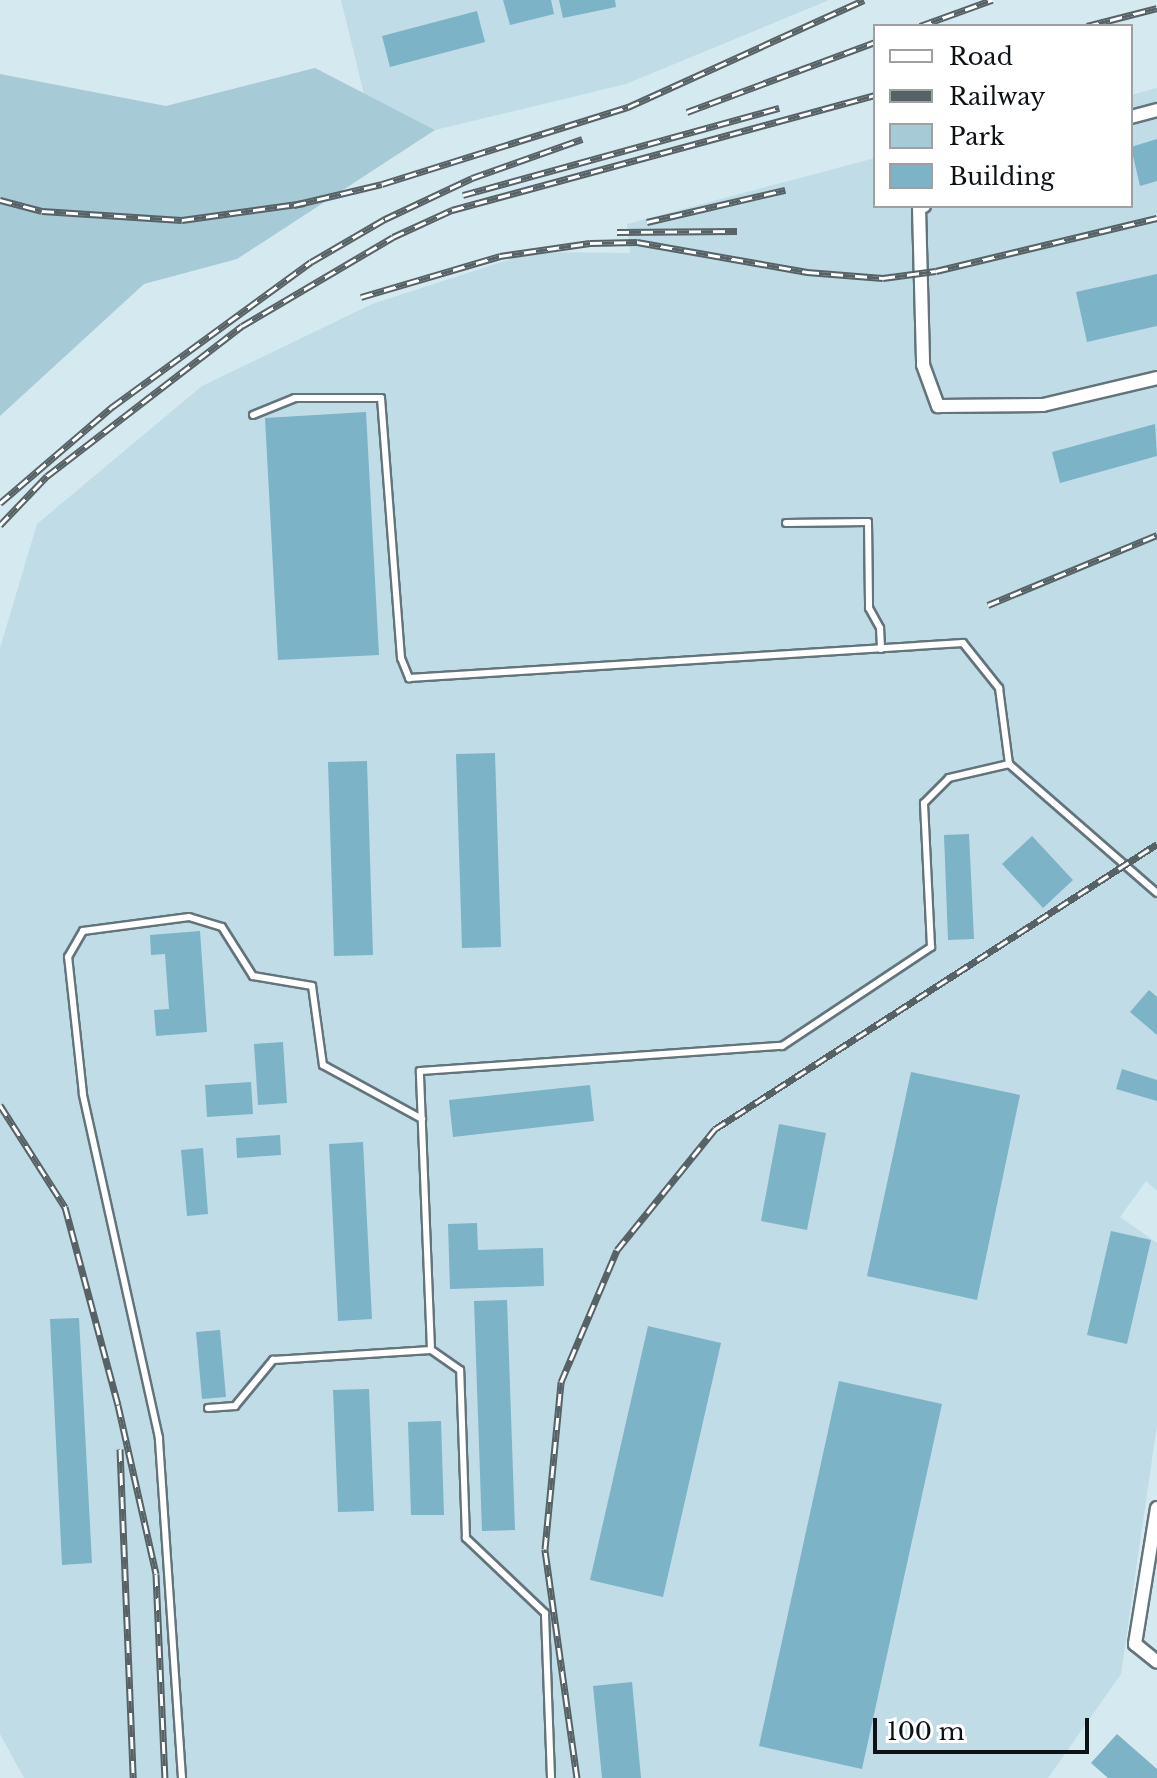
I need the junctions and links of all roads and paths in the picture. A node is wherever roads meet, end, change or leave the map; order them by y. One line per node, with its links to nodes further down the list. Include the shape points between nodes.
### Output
1 (1157, 110): 2 (street)
2 (1133, 116)
3 (919, 208): 4 (street, via 923,365 938,406 1043,405)
4 (1157, 378)
5 (253, 415): 7 (lane, via 295,398 381,398 401,658 409,678)
6 (786, 523): 7 (lane, via 868,522 869,608 880,628)
7 (881, 649): 8 (lane, via 963,643 999,688)
8 (1009, 764): 9 (lane); 10 (lane, via 949,778 924,803 931,947 782,1046 420,1071)
9 (1157, 893)
10 (422, 1119): 11 (lane); 15 (lane, via 323,1065 312,986 253,976 222,927 189,917 83,931 68,957 83,1094 159,1438)
11 (431, 1350): 12 (lane, via 273,1360 235,1406); 16 (lane, via 460,1370 466,1538 545,1613)
12 (208, 1408)
13 (1157, 1508): 14 (street, via 1135,1644)
14 (1157, 1662)
15 (182, 1778)
16 (551, 1778)

